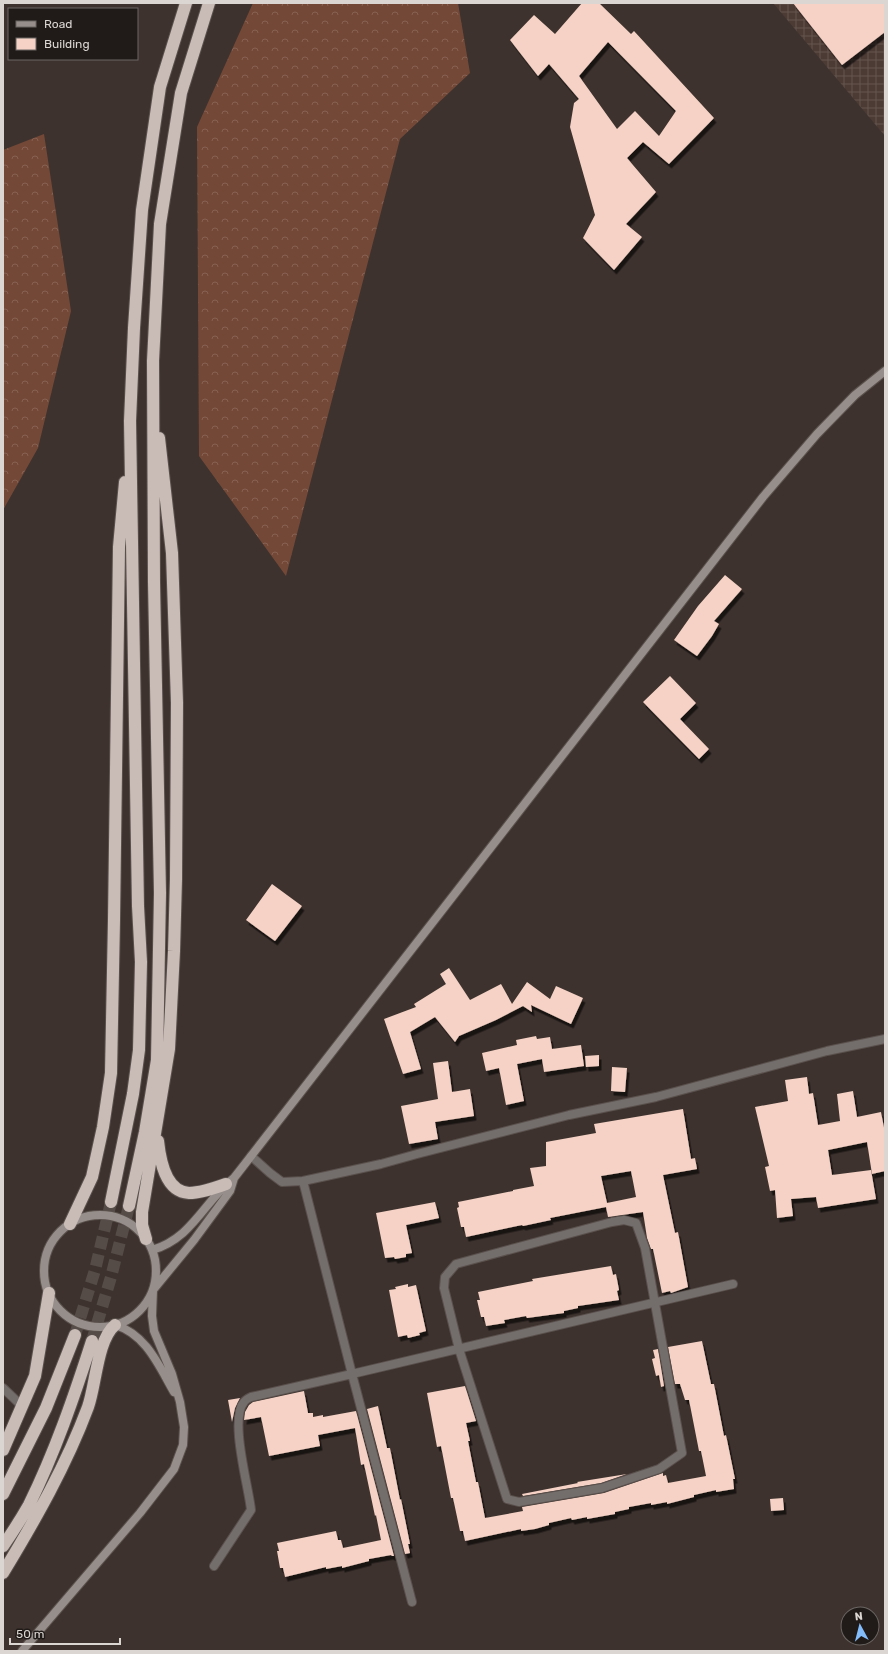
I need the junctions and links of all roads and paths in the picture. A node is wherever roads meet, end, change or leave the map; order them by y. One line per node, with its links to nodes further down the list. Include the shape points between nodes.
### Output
1 (186, 3): 5 (highway, via 160,87 142,210)
2 (209, 3): 4 (highway, via 181,93 160,224)
3 (885, 370): 8 (main road, via 855,395 816,434 763,497)
4 (153, 389): 7 (highway, via 172,553 177,703 174,951 169,1049); 12 (highway, via 160,893 157,1060 145,1132)
5 (130, 421): 11 (highway, via 141,962 139,1043 133,1094); 13 (highway, via 119,547 111,1072 92,1177)
6 (885, 1040): 10 (street)
7 (157, 1125): 9 (highway, via 165,1174 172,1185 181,1192 191,1193); 14 (highway, via 142,1212)
8 (251, 1156): 9 (main road); 10 (street, via 282,1182)
9 (230, 1181): 15 (main road, via 182,1235); 17 (main road, via 230,1191 180,1259)
10 (303, 1181): 24 (street)
11 (112, 1202)
12 (128, 1206)
13 (70, 1224): 14 (main road, via 90,1216 111,1216 125,1220); 18 (main road, via 58,1234 49,1247 44,1278)
14 (146, 1238): 15 (main road)
15 (152, 1250): 17 (main road, via 156,1263)
16 (733, 1284): 19 (street)
17 (153, 1290): 20 (main road, via 138,1312 128,1320); 26 (main road, via 154,1331 172,1374)
18 (49, 1293): 20 (main road, via 55,1304 76,1321 88,1326); 27 (highway, via 35,1376)
19 (655, 1303): 23 (street); 23 (street, via 645,1248 636,1223 624,1220 612,1222 456,1264 445,1277 444,1288); 23 (street, via 682,1453 659,1469 602,1488 519,1502 507,1499)
20 (115, 1325): 26 (main road, via 131,1331 144,1344); 32 (highway, via 106,1339 88,1406 60,1473)
21 (75, 1335): 29 (highway, via 46,1408)
22 (92, 1341): 30 (highway, via 72,1404 52,1454 28,1506)
23 (459, 1349): 24 (street)
24 (352, 1374): 31 (street, via 251,1397 243,1402 239,1415 240,1452 251,1510); 33 (street)
25 (3, 1388): 27 (street)
26 (180, 1402): 34 (main road, via 184,1427 183,1445 174,1469 140,1513)
27 (22, 1406): 28 (highway)
28 (3, 1450)
29 (3, 1494)
30 (3, 1546)
31 (214, 1566)
32 (3, 1573)
33 (412, 1602)
34 (22, 1651)

